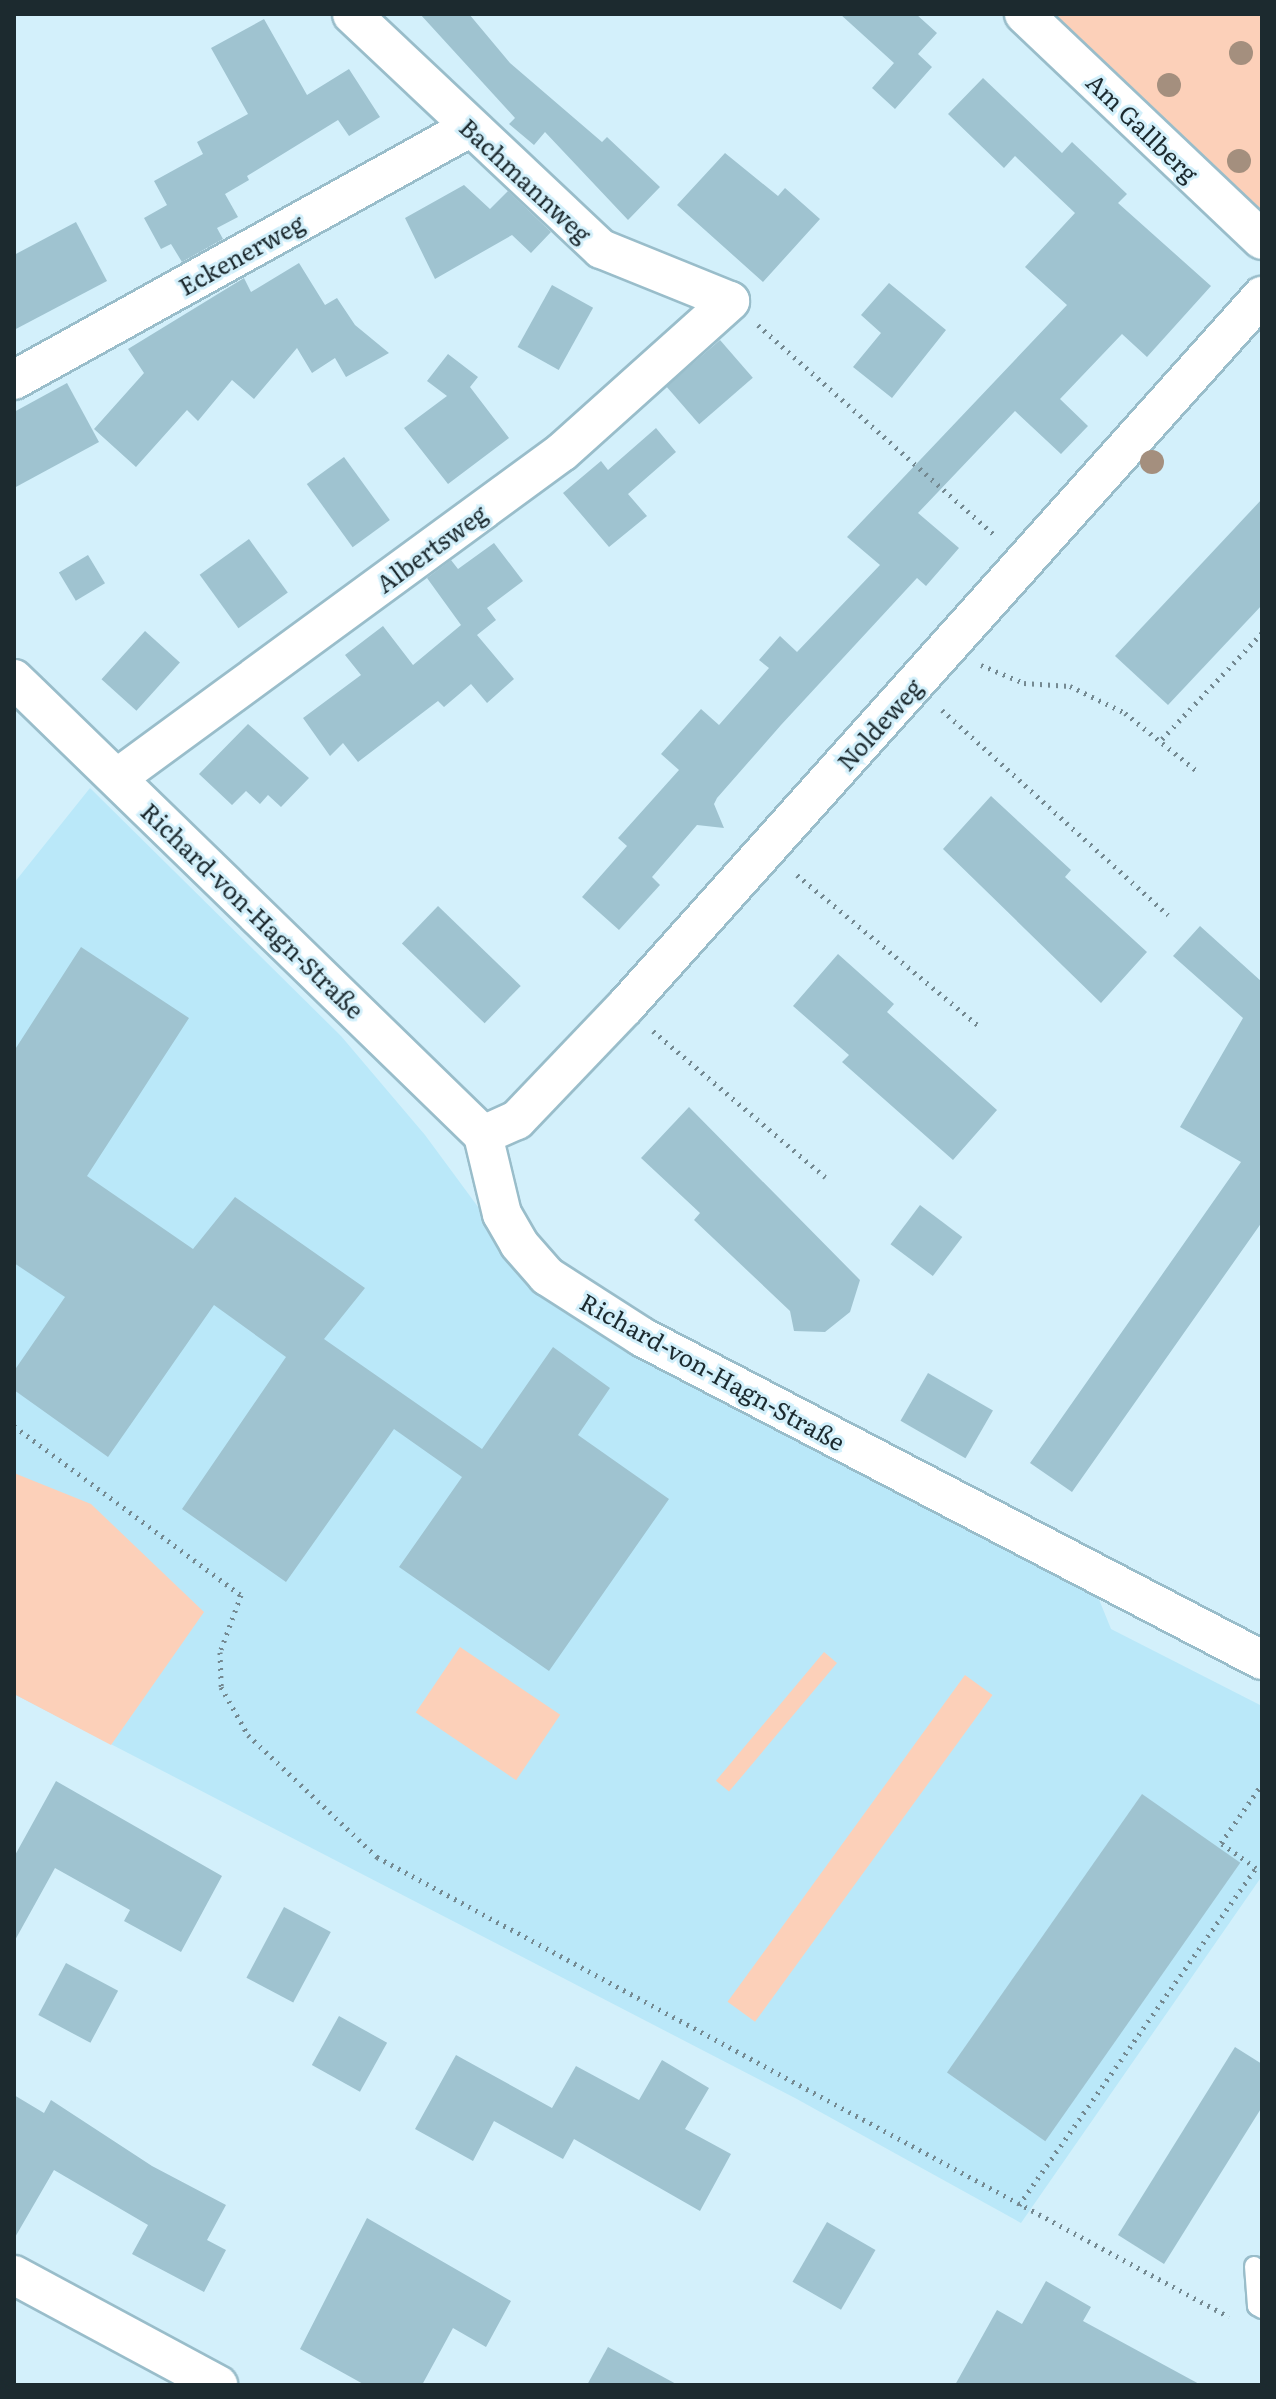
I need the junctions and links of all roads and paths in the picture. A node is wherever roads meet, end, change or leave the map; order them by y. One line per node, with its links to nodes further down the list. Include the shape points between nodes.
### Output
1 (352, 14): 3 (street, Bachmannweg)
2 (1024, 14): 4 (street, Am Gallberg)
3 (469, 128): 6 (street, Bachmannweg, via 601,249); 7 (street, Eckenerweg)
4 (1262, 240)
5 (1262, 296): 8 (street, Noldeweg)
6 (730, 301): 8 (path); 15 (street, Albertsweg, via 562,452)
7 (14, 380)
8 (1024, 561): 10 (street, Noldeweg)
9 (1262, 633): 13 (path)
10 (953, 642): 12 (street, Noldeweg); 13 (path, via 976,664 1024,683 1070,686 1125,713)
11 (14, 679): 15 (street, Richard-von-Hagn-Straße)
12 (915, 685): 16 (street, Noldeweg); 17 (path)
13 (1162, 739): 14 (path)
14 (1197, 771)
15 (117, 778): 20 (street, Richard-von-Hagn-Straße)
16 (766, 849): 18 (street, Noldeweg); 19 (path)
17 (1168, 915)
18 (625, 1007): 20 (street, Noldeweg, via 517,1120); 21 (path)
19 (981, 1028)
20 (483, 1135): 23 (street, Richard-von-Hagn-Straße, via 502,1214 519,1244 547,1276 592,1308)
21 (825, 1177)
22 (14, 1426): 25 (path, via 241,1595 220,1652 221,1687 248,1735 377,1857)
23 (1262, 1660)
24 (1262, 1784): 25 (path, via 1221,1843 1256,1868)
25 (1019, 2205): 29 (path, via 1227,2320 1232,2311)
26 (1254, 2266): 28 (lane, via 1257,2306)
27 (14, 2275): 30 (street)
28 (1262, 2309)
29 (1242, 2316)
30 (218, 2385)

